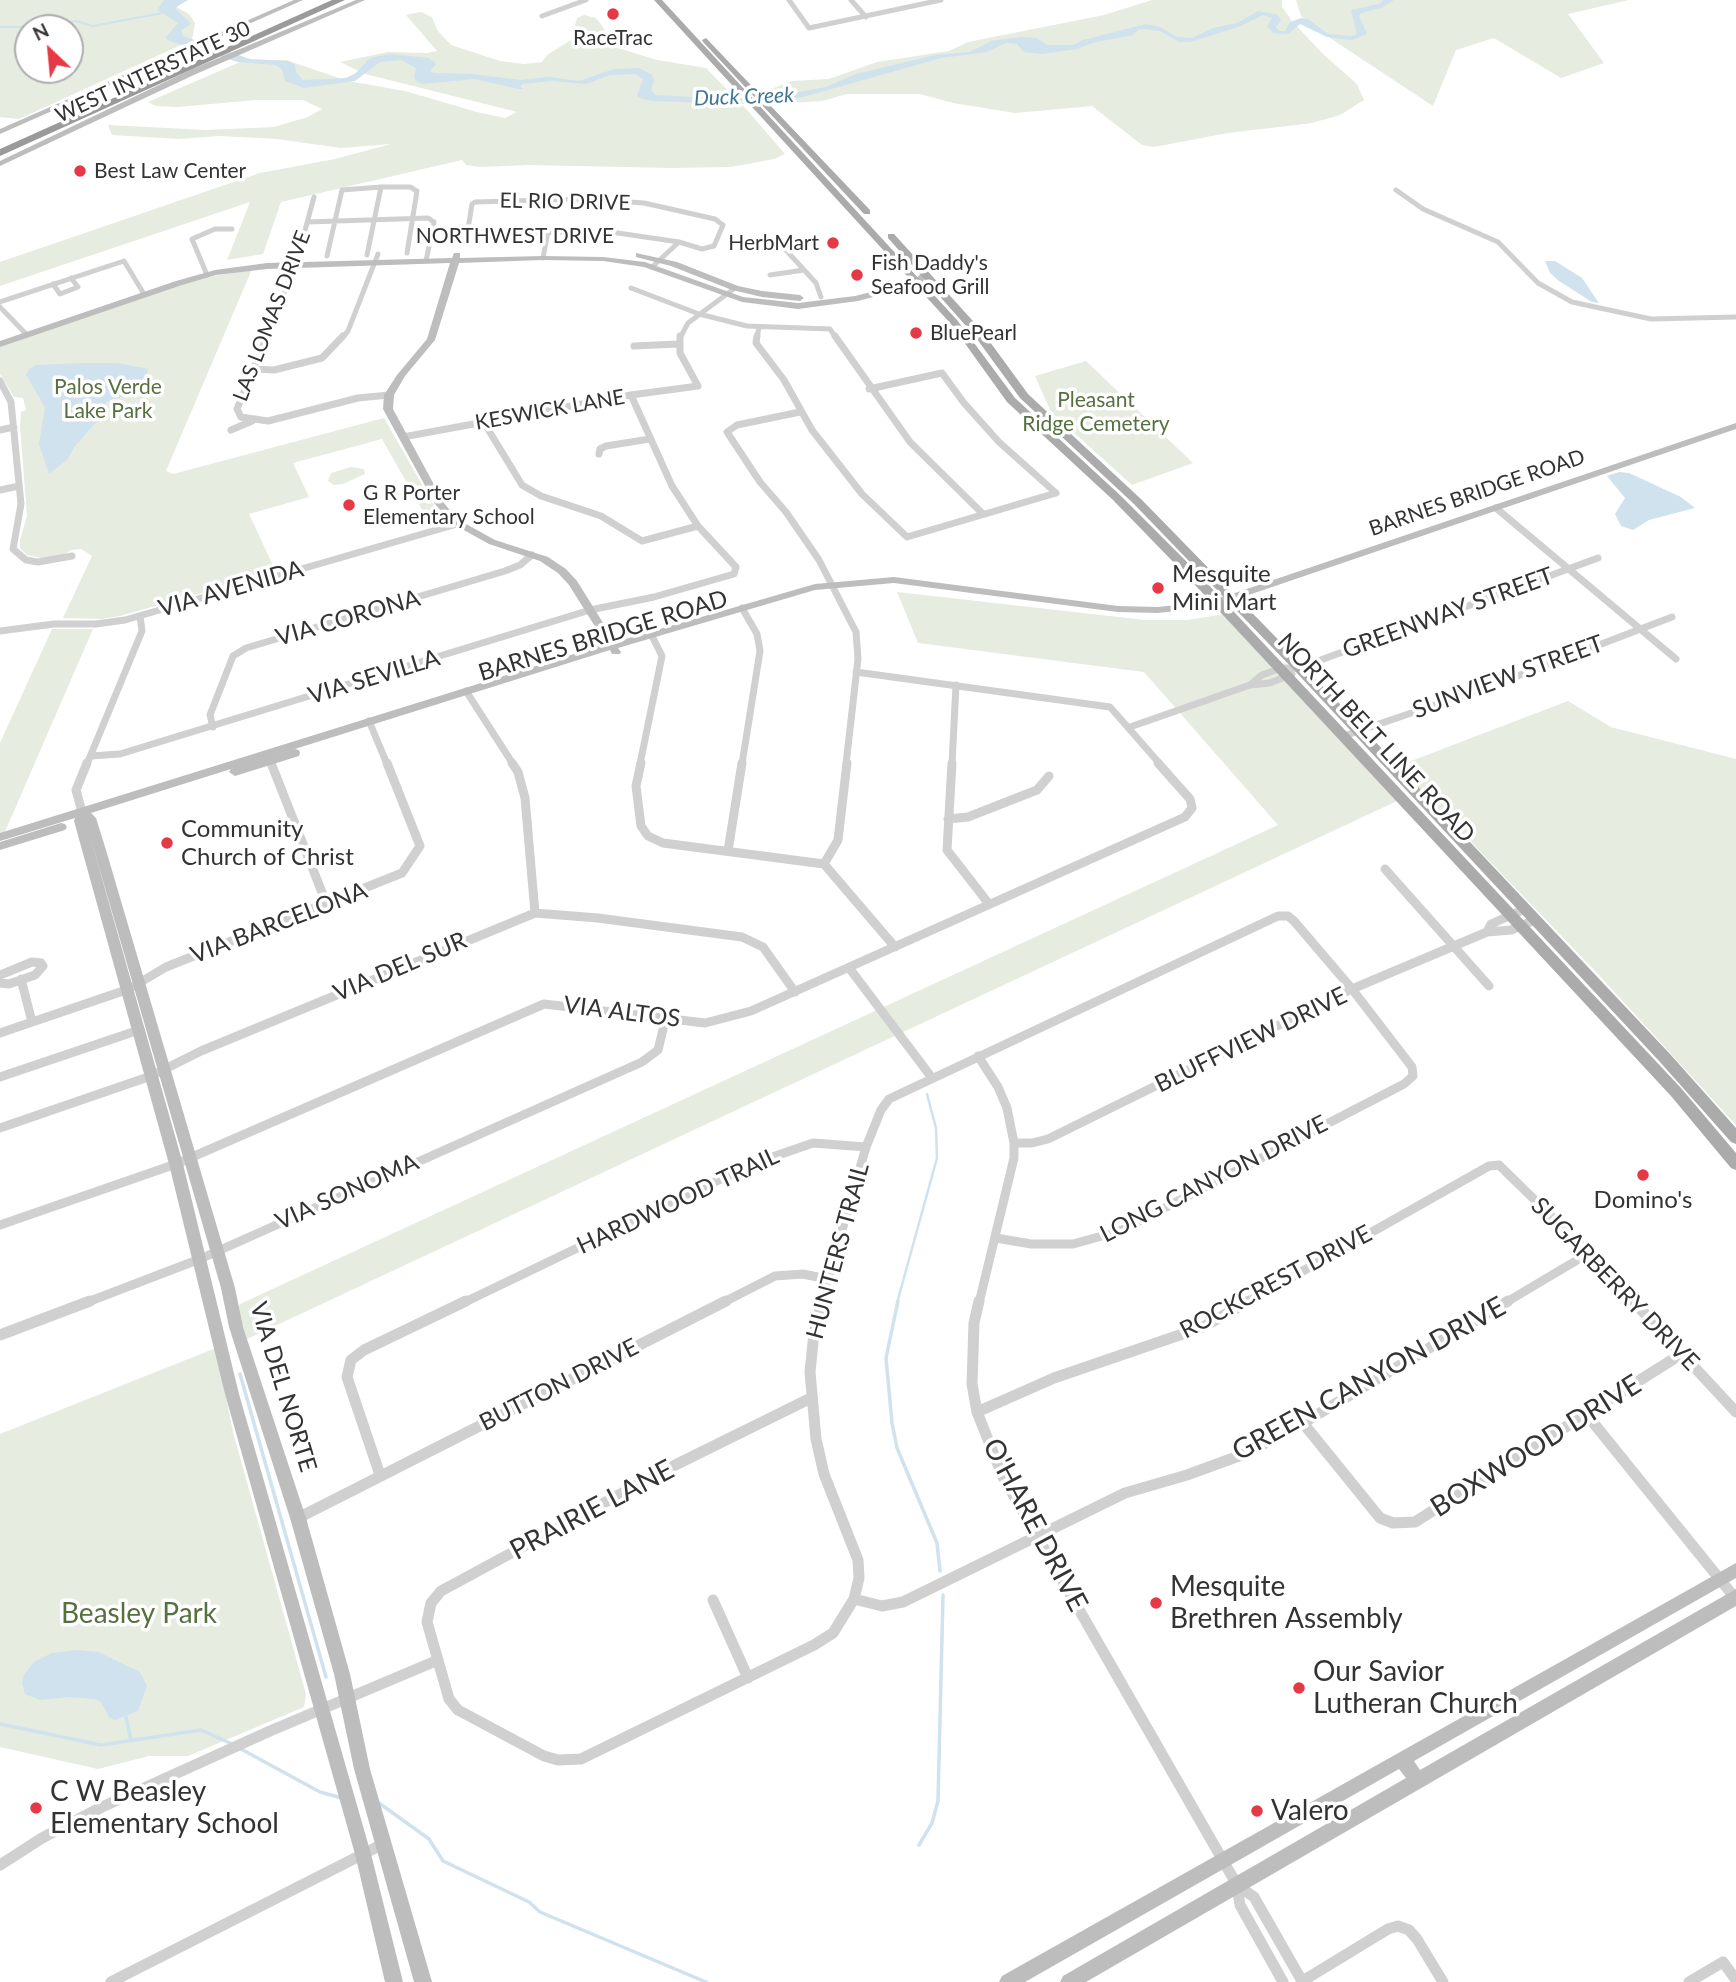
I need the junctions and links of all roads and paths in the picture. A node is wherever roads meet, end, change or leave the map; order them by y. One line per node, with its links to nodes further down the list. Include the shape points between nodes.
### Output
1 (300, 0): 19 (main road, WEST INTERSTATE 30)
2 (318, 0): 19 (highway)
3 (340, 0): 17 (highway)
4 (353, 0): 17 (highway)
5 (362, 0): 18 (main road, WEST INTERSTATE 30)
6 (586, 0): 15 (street)
7 (658, 0): 14 (main road, NORTH BELT LINE ROAD)
8 (670, 0): 13 (main road, NORTH BELT LINE ROAD)
9 (789, 0): 16 (street, via 809,28)
10 (851, 0): 16 (street)
11 (941, 0): 12 (street)
12 (920, 2): 16 (street)
13 (681, 12): 14 (main road); 27 (main road, NORTH BELT LINE ROAD)
14 (671, 14): 28 (main road, NORTH BELT LINE ROAD)
15 (542, 16)
16 (866, 17)
17 (274, 30): 18 (highway)
18 (257, 40): 22 (highway)
19 (174, 61): 20 (main road, WEST INTERSTATE 30); 21 (highway)
20 (116, 83): 21 (main road, WEST INTERSTATE 30)
21 (65, 109): 23 (main road, WEST INTERSTATE 30); 24 (highway)
22 (85, 118): 25 (highway); 26 (main road, WEST INTERSTATE 30)
23 (0, 132)
24 (0, 141)
25 (0, 153)
26 (0, 164)
27 (826, 169): 28 (main road); 39 (main road, NORTH BELT LINE ROAD)
28 (815, 172): 39 (main road, NORTH BELT LINE ROAD)
29 (381, 187): 32 (street, via 416,189); 33 (street); 34 (street, via 342,190)
30 (1396, 190): 63 (street, via 1423,209 1497,242 1538,283 1572,302 1651,319)
31 (314, 197): 35 (street, LAS LOMAS DRIVE)
32 (414, 218): 33 (street); 41 (street); 46 (street, via 434,222)
33 (374, 219): 34 (street); 45 (street)
34 (335, 221): 35 (street); 43 (street)
35 (307, 222): 48 (street, LAS LOMAS DRIVE)
36 (232, 229): 51 (street, via 215,229 192,239)
37 (548, 231): 38 (street, via 611,232); 38 (street, EL RIO DRIVE, via 471,233 472,204 582,199 645,203 723,223 714,246 702,249); 42 (street)
38 (678, 242): 47 (street)
39 (891, 244): 54 (main road, NORTH BELT LINE ROAD)
40 (784, 248): 50 (street)
41 (407, 253): 45 (main road, NORTHWEST DRIVE); 46 (main road, NORTHWEST DRIVE)
42 (544, 254): 44 (main road, NORTHWEST DRIVE); 47 (main road, NORTHWEST DRIVE, via 588,250); 49 (main road, NORTHWEST DRIVE)
43 (327, 256): 45 (main road, NORTHWEST DRIVE); 48 (main road, NORTHWEST DRIVE)
44 (457, 256): 46 (main road, NORTHWEST DRIVE); 73 (main road, via 431,340)
45 (373, 257): 46 (main road, NORTHWEST DRIVE); 48 (main road, NORTHWEST DRIVE); 70 (street, via 348,331 332,350 305,364)
46 (427, 257)
47 (660, 259): 49 (street); 57 (main road, NORTHWEST DRIVE)
48 (297, 260): 51 (main road, NORTHWEST DRIVE); 70 (street, LAS LOMAS DRIVE)
49 (652, 267): 59 (main road, NORTHWEST DRIVE)
50 (804, 270): 52 (street); 60 (street)
51 (205, 271): 58 (main road, NORTHWEST DRIVE)
52 (770, 275)
53 (71, 278): 55 (street); 55 (street, via 78,287 61,293); 58 (street, via 124,261)
54 (917, 278): 59 (main road, NORTHWEST DRIVE, via 848,301 813,306 768,304); 60 (main road, NORTHWEST DRIVE); 75 (main road, NORTH BELT LINE ROAD, via 978,333); 76 (main road, NORTH BELT LINE ROAD)
55 (52, 284): 61 (street)
56 (631, 288): 62 (street)
57 (734, 288): 59 (street); 60 (main road, NORTHWEST DRIVE, via 774,296)
58 (142, 290): 65 (main road, NORTHWEST DRIVE)
59 (725, 294): 62 (street)
60 (821, 297)
61 (0, 305): 65 (street)
62 (699, 314): 64 (street); 68 (street, via 682,329)
63 (1736, 317)
64 (759, 327): 72 (street, via 830,329); 77 (street, via 756,343 784,380)
65 (23, 332): 66 (main road, NORTHWEST DRIVE); 67 (main road, NORTHWEST DRIVE)
66 (0, 336)
67 (0, 344)
68 (678, 344): 69 (street); 74 (street, KESWICK LANE, via 698,386)
69 (634, 346)
70 (252, 369): 78 (street, LAS LOMAS DRIVE, via 237,409)
71 (0, 381): 82 (street, via 11,402)
72 (869, 389): 91 (street, via 910,442); 91 (street, via 942,373 999,442 1056,493)
73 (389, 395): 79 (street); 84 (main road, via 388,409)
74 (631, 395): 80 (street, KESWICK LANE); 85 (street)
75 (1024, 396): 76 (main road); 90 (main road, NORTH BELT LINE ROAD)
76 (1011, 400): 90 (main road, NORTH BELT LINE ROAD)
77 (800, 412): 91 (street, via 848,478 907,537); 99 (street, via 737,425 727,432 819,560)
78 (241, 417): 79 (street); 79 (street, LAS LOMAS DRIVE, via 231,430)
79 (252, 421)
80 (483, 421): 84 (street, KESWICK LANE); 93 (street, via 522,485 541,496 601,516 642,541)
81 (1736, 426): 89 (main road, BARNES BRIDGE ROAD)
82 (14, 427): 83 (street); 87 (street)
83 (0, 429)
84 (403, 437): 92 (main road, via 440,504)
85 (650, 439): 86 (street, via 606,446); 93 (street)
86 (599, 454)
87 (19, 486): 88 (street); 95 (street, via 21,519 13,549 38,562)
88 (0, 490)
89 (1496, 508): 97 (street); 100 (main road, BARNES BRIDGE ROAD)
90 (1136, 509): 100 (main road, NORTH BELT LINE ROAD)
91 (983, 514)
92 (457, 524): 94 (main road); 103 (street, VIA AVENIDA)
93 (698, 526): 101 (street, VIA SEVILLA, via 736,571 654,597)
94 (532, 555): 101 (main road, via 562,570); 115 (street, VIA CORONA, via 505,571 246,648 233,656 210,715)
95 (72, 556)
96 (1598, 558): 97 (street, GREENWAY STREET)
97 (1569, 569): 105 (street); 111 (street, GREENWAY STREET)
98 (921, 587): 99 (main road, BARNES BRIDGE ROAD, via 894,580); 100 (main road, BARNES BRIDGE ROAD, via 1137,617 1186,614)
99 (833, 588): 102 (main road, BARNES BRIDGE ROAD); 110 (street, via 856,632)
100 (1223, 601): 111 (main road, NORTH BELT LINE ROAD)
101 (590, 610): 108 (main road); 115 (street, VIA SEVILLA)
102 (744, 612): 107 (main road, BARNES BRIDGE ROAD); 126 (street, via 757,634 759,660)
103 (140, 616): 106 (street, VIA AVENIDA, via 111,623); 118 (street, VIA DEL NORTE, via 142,631)
104 (1672, 617): 105 (street, SUNVIEW STREET)
105 (1640, 629): 109 (street); 117 (street, SUNVIEW STREET)
106 (0, 631)
107 (654, 638): 108 (main road, BARNES BRIDGE ROAD); 126 (street, via 662,656 636,786 641,826 648,836 663,843)
108 (614, 649): 113 (main road, BARNES BRIDGE ROAD)
109 (1676, 659)
110 (856, 671): 112 (street); 128 (street, via 838,840)
111 (1290, 671): 116 (street, GREENWAY STREET); 117 (main road, NORTH BELT LINE ROAD)
112 (956, 685): 116 (street, via 1101,705); 122 (street)
113 (468, 694): 114 (main road, BARNES BRIDGE ROAD); 132 (street, via 518,772 525,797)
114 (371, 725): 119 (main road, BARNES BRIDGE ROAD); 131 (street, VIA BARCELONA, via 420,846 401,873)
115 (213, 727): 118 (street, VIA SEVILLA, via 120,754)
116 (1130, 727): 130 (street, VIA ALTOS, via 1192,802 1190,812)
117 (1350, 734): 125 (main road, NORTH BELT LINE ROAD); 127 (main road, NORTH BELT LINE ROAD)
118 (91, 757): 121 (street, VIA DEL NORTE, via 76,790)
119 (269, 757): 121 (main road, BARNES BRIDGE ROAD); 131 (street)
120 (1049, 776): 122 (street, via 1037,790 968,817)
121 (84, 817): 123 (main road, BARNES BRIDGE ROAD); 124 (main road, BARNES BRIDGE ROAD); 142 (main road, VIA DEL NORTE)
122 (948, 819): 130 (street, via 947,850)
123 (0, 837)
124 (0, 846)
125 (1469, 850): 127 (main road); 133 (main road, NORTH BELT LINE ROAD)
126 (728, 851): 128 (street)
127 (1455, 856): 134 (main road, NORTH BELT LINE ROAD)
128 (824, 864): 137 (street)
129 (1385, 869): 136 (street)
130 (989, 904): 137 (street, VIA ALTOS)
131 (327, 905): 142 (street, VIA BARCELONA, via 166,967)
132 (535, 913): 145 (street, VIA DEL SUR, via 742,937 763,947); 152 (street, VIA DEL SUR)
133 (1530, 914): 134 (street, BLUFFVIEW DRIVE); 134 (street, BLUFFVIEW DRIVE); 151 (main road, NORTH BELT LINE ROAD)
134 (1515, 920): 135 (street, BLUFFVIEW DRIVE, via 1491,924); 135 (street, BLUFFVIEW DRIVE, via 1511,930); 151 (main road, NORTH BELT LINE ROAD)
135 (1487, 932): 136 (street, BLUFFVIEW DRIVE)
136 (1454, 946): 143 (street); 144 (street, BLUFFVIEW DRIVE)
137 (895, 947): 138 (street, VIA ALTOS)
138 (850, 968): 145 (street, VIA ALTOS); 154 (street)
139 (0, 975): 140 (street, via 32,962 43,964 38,973)
140 (21, 979): 141 (street); 147 (street)
141 (0, 983)
142 (134, 986): 147 (street, VIA BARCELONA); 148 (main road, VIA DEL NORTE); 152 (main road, VIA DEL NORTE)
143 (1489, 986)
144 (1352, 989): 150 (street, via 1288,916 1278,916); 157 (street, BLUFFVIEW DRIVE, via 1048,1139); 164 (street, LONG CANYON DRIVE, via 1412,1066 1413,1076 1404,1084 1120,1231 1073,1244)
145 (795, 992): 146 (street, VIA ALTOS, via 726,1019 705,1023)
146 (666, 1017): 159 (street, VIA ALTOS, via 544,1004); 165 (street, VIA SONOMA, via 657,1050 642,1062)
147 (32, 1022): 149 (street, VIA BARCELONA)
148 (139, 1030): 152 (main road, VIA DEL NORTE); 153 (street)
149 (0, 1032)
150 (978, 1056): 154 (street); 157 (street, O'HARE DRIVE, via 1007,1108)
151 (1658, 1062): 156 (main road, NORTH BELT LINE ROAD); 161 (main road, NORTH BELT LINE ROAD)
152 (158, 1073): 155 (street, VIA DEL SUR); 159 (main road, VIA DEL NORTE); 160 (main road, VIA DEL NORTE)
153 (0, 1077)
154 (932, 1078): 158 (street, via 889,1099)
155 (0, 1128)
156 (1736, 1138)
157 (1014, 1143): 164 (street, O'HARE DRIVE, via 1012,1173)
158 (866, 1147): 168 (street, HUNTERS TRAIL); 176 (street, HARDWOOD TRAIL, via 813,1143 752,1164 364,1350 351,1360 347,1377)
159 (191, 1157): 160 (street, VIA ALTOS); 165 (main road, VIA DEL NORTE)
160 (176, 1164): 163 (street, VIA ALTOS); 167 (main road, VIA DEL NORTE)
161 (1736, 1164)
162 (1489, 1166): 166 (street, SUGARBERRY DRIVE, via 1499,1165); 172 (street, ROCKCREST DRIVE, via 1203,1327 1054,1378)
163 (0, 1225)
164 (996, 1238): 172 (street, O'HARE DRIVE, via 973,1333 972,1384)
165 (217, 1251): 167 (street, VIA SONOMA); 177 (main road, VIA DEL NORTE, via 236,1327)
166 (1589, 1253): 170 (street, SUGARBERRY DRIVE); 175 (street, GREEN CANYON DRIVE)
167 (200, 1259): 169 (street, VIA SONOMA); 189 (main road, VIA DEL NORTE, via 263,1507)
168 (827, 1279): 171 (street, HUNTERS TRAIL, via 814,1333); 176 (street, BUTTON DRIVE, via 803,1274 775,1276)
169 (0, 1335)
170 (1684, 1353): 173 (street, SUGARBERRY DRIVE); 174 (street, BOXWOOD DRIVE)
171 (811, 1398): 182 (street, HUNTERS TRAIL, via 824,1474 858,1560); 186 (street, PRAIRIE LANE, via 661,1472 441,1591 427,1615)
172 (977, 1412): 178 (street, O'HARE DRIVE, via 1003,1477)
173 (1736, 1412)
174 (1587, 1415): 175 (street, BOXWOOD DRIVE, via 1415,1522 1380,1518); 180 (street)
175 (1303, 1423): 178 (street, GREEN CANYON DRIVE, via 1247,1453 1125,1493)
176 (380, 1475): 177 (street, BUTTON DRIVE)
177 (298, 1518): 188 (main road, VIA DEL NORTE)
178 (1037, 1536): 182 (street, GREEN CANYON DRIVE, via 903,1601 882,1606); 194 (street, O'HARE DRIVE)
179 (1736, 1570): 180 (main road)
180 (1719, 1579): 181 (street); 184 (main road)
181 (1735, 1598): 185 (main road)
182 (854, 1599): 187 (street, via 833,1633)
183 (713, 1600): 187 (street)
184 (1626, 1632): 185 (main road); 190 (main road)
185 (1641, 1652): 191 (main road)
186 (438, 1660): 187 (street, via 449,1699 458,1710 558,1760 595,1754); 188 (street)
187 (748, 1678)
188 (347, 1699): 189 (street); 192 (main road, VIA DEL NORTE)
189 (322, 1709): 193 (main road, VIA DEL NORTE); 195 (street, via 93,1811)
190 (1402, 1759): 191 (main road); 194 (main road)
191 (1418, 1782): 196 (main road)
192 (383, 1844): 193 (street); 200 (main road, VIA DEL NORTE)
193 (363, 1854): 198 (street); 199 (main road, VIA DEL NORTE)
194 (1222, 1861): 196 (street, O'HARE DRIVE); 201 (main road)
195 (0, 1865)
196 (1237, 1885): 202 (main road); 203 (street, via 1240,1905); 204 (street, via 1254,1897)
197 (1736, 1980): 206 (street, via 1723,1962)
198 (111, 1982)
199 (394, 1982)
200 (423, 1982)
201 (1008, 1982)
202 (1069, 1982)
203 (1283, 1982)
204 (1302, 1982): 205 (street, via 1398,1926 1417,1939)
205 (1443, 1982)
206 (1689, 1982)

